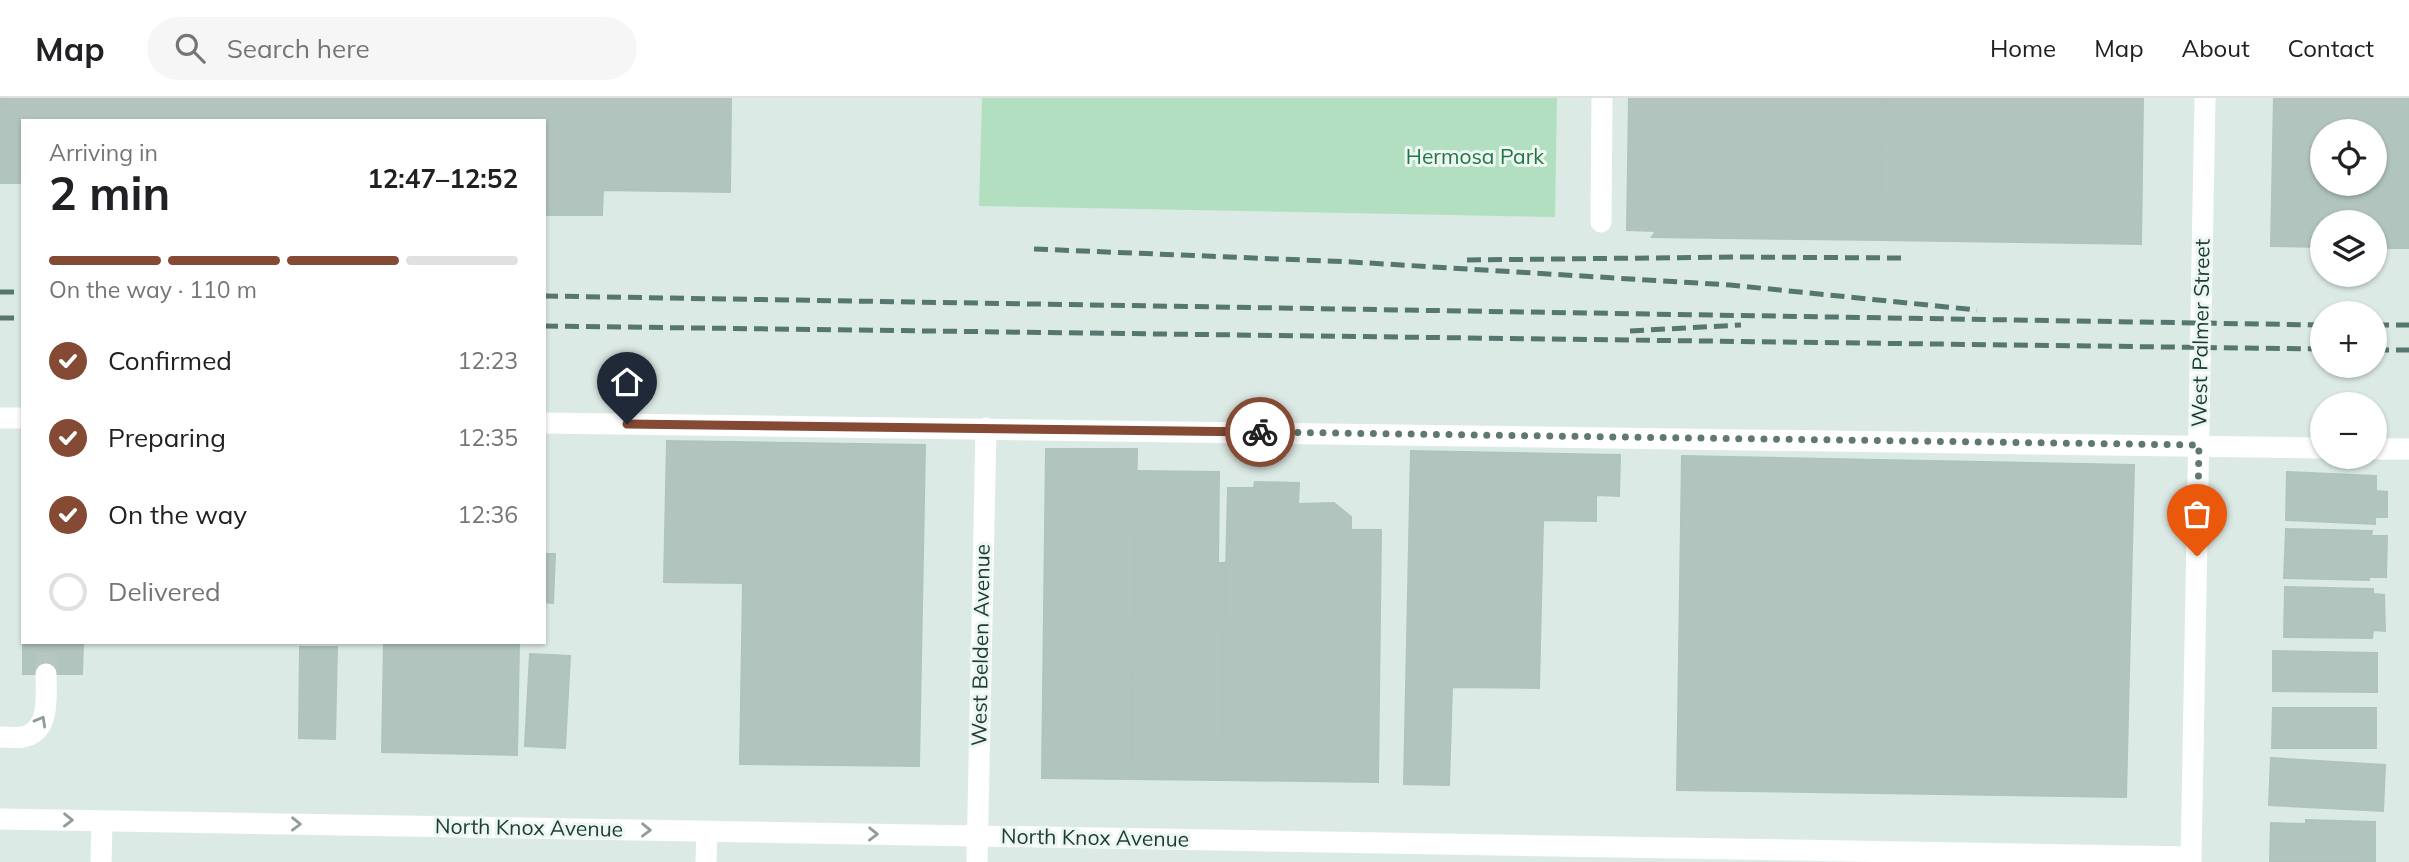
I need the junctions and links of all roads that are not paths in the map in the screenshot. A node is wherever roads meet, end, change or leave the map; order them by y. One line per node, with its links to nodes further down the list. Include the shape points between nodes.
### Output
1 (1602, 98): 3 (street)
2 (2205, 98): 8 (street, West Palmer Street)
3 (1601, 222)
4 (0, 418): 5 (street)
5 (21, 418)
6 (546, 424): 7 (street)
7 (986, 428): 8 (street); 17 (street, West Belden Avenue)
8 (2199, 445): 9 (street); 18 (street, West Palmer Street)
9 (2310, 447)
10 (2387, 449): 11 (street)
11 (2409, 449)
12 (46, 674): 13 (street, one-way to 12, via 24,737 37,730 46,712)
13 (0, 737)
14 (0, 819): 15 (street, North Knox Avenue, one-way to 15)
15 (102, 821): 16 (street, North Knox Avenue, one-way to 16); 19 (street)
16 (707, 831): 17 (street, North Knox Avenue, one-way to 17); 20 (street)
17 (977, 836): 18 (street, North Knox Avenue); 21 (street, West Belden Avenue)
18 (2191, 860)
19 (101, 862)
20 (706, 862)
21 (977, 862)

